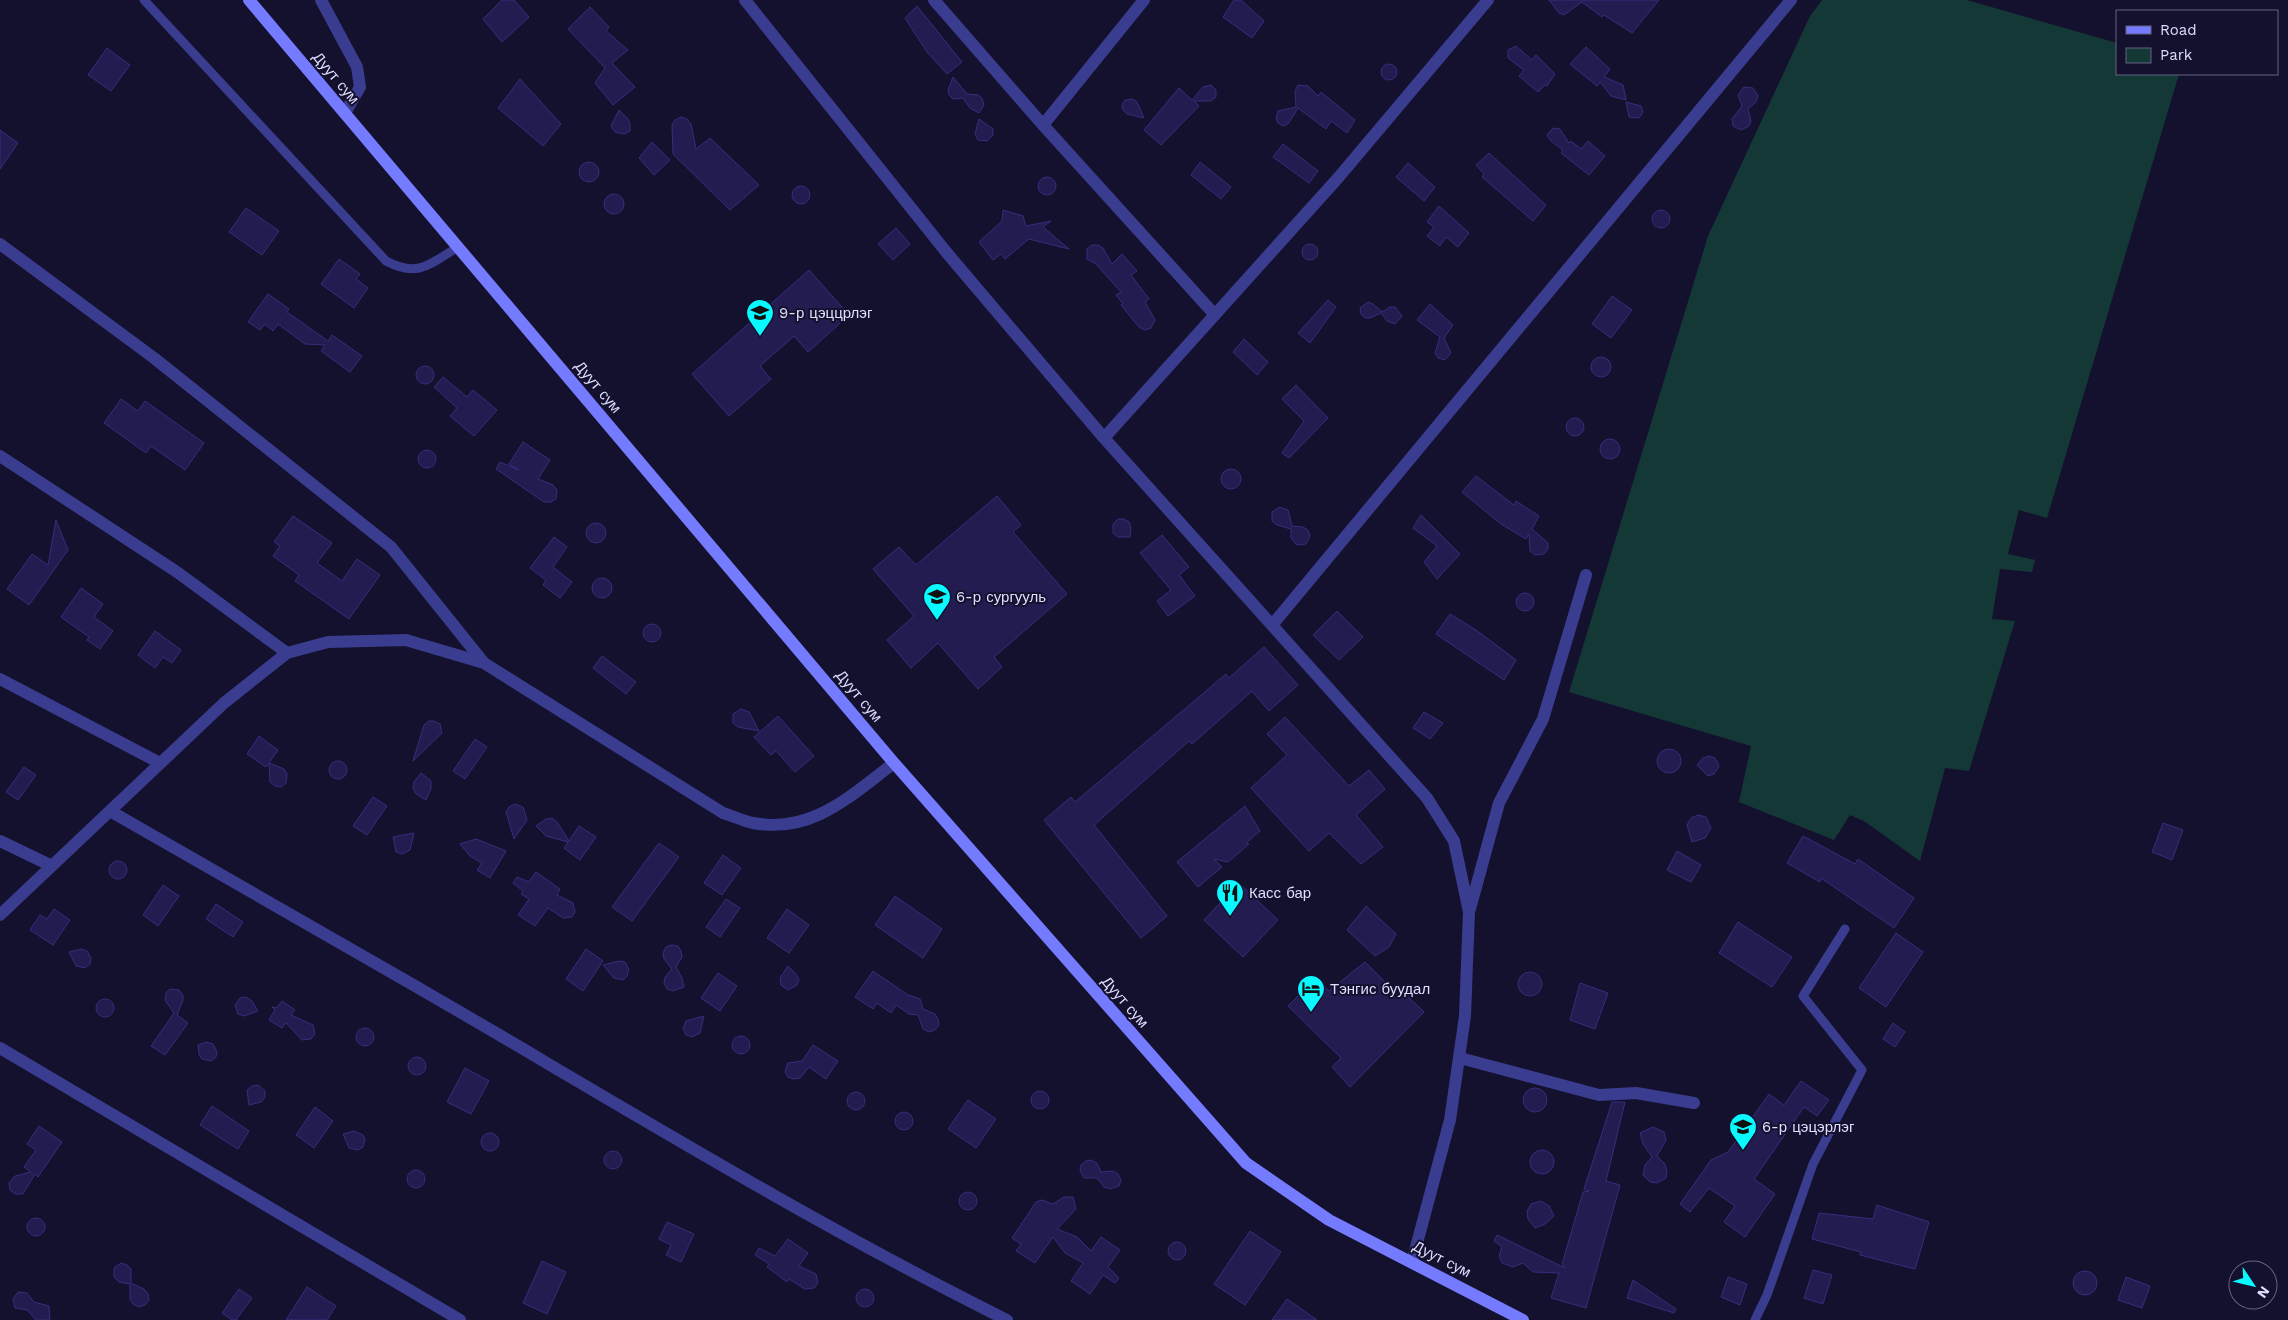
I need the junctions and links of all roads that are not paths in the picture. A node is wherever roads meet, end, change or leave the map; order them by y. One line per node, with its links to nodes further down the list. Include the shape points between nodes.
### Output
1 (144, 0): 12 (lane, via 386,261 402,270 423,269)
2 (249, 0): 9 (main road, Дуут сум)
3 (321, 0): 9 (street, via 357,67 360,87)
4 (745, 0): 14 (street, via 947,253)
5 (934, 0): 10 (street)
6 (1144, 0): 10 (street)
7 (1488, 0): 13 (street, via 1338,178)
8 (1791, 0): 17 (street)
9 (345, 113): 12 (main road, Дуут сум)
10 (1043, 125): 13 (street)
11 (0, 244): 19 (street, via 154,358 391,547)
12 (458, 247): 22 (main road, Дуут сум)
13 (1215, 314): 14 (street)
14 (1104, 438): 17 (street)
15 (0, 456): 18 (street, via 177,572)
16 (1586, 575): 26 (street, via 1542,719 1499,803)
17 (1273, 624): 26 (street, via 1427,798 1454,841)
18 (287, 653): 19 (street, via 328,642 406,640); 21 (street, via 224,703)
19 (484, 663): 22 (street, via 723,813 752,823 785,825 811,819 837,806)
20 (0, 679): 21 (street)
21 (160, 763): 23 (street)
22 (894, 763): 32 (main road, Дуут сум, via 1246,1163 1330,1220)
23 (110, 811): 25 (street); 34 (street, via 738,1176)
24 (0, 841): 25 (street)
25 (52, 866): 27 (street)
26 (1469, 912): 30 (street)
27 (0, 915)
28 (1845, 929): 36 (lane, via 1803,996 1862,1070 1813,1164 1767,1295)
29 (0, 1048): 33 (street)
30 (1460, 1058): 31 (street, via 1599,1095 1636,1093); 32 (street, via 1450,1120)
31 (1694, 1103)
32 (1412, 1262): 35 (main road, Дуут сум)
33 (460, 1320)
34 (1006, 1320)
35 (1523, 1320)
36 (1754, 1320)

